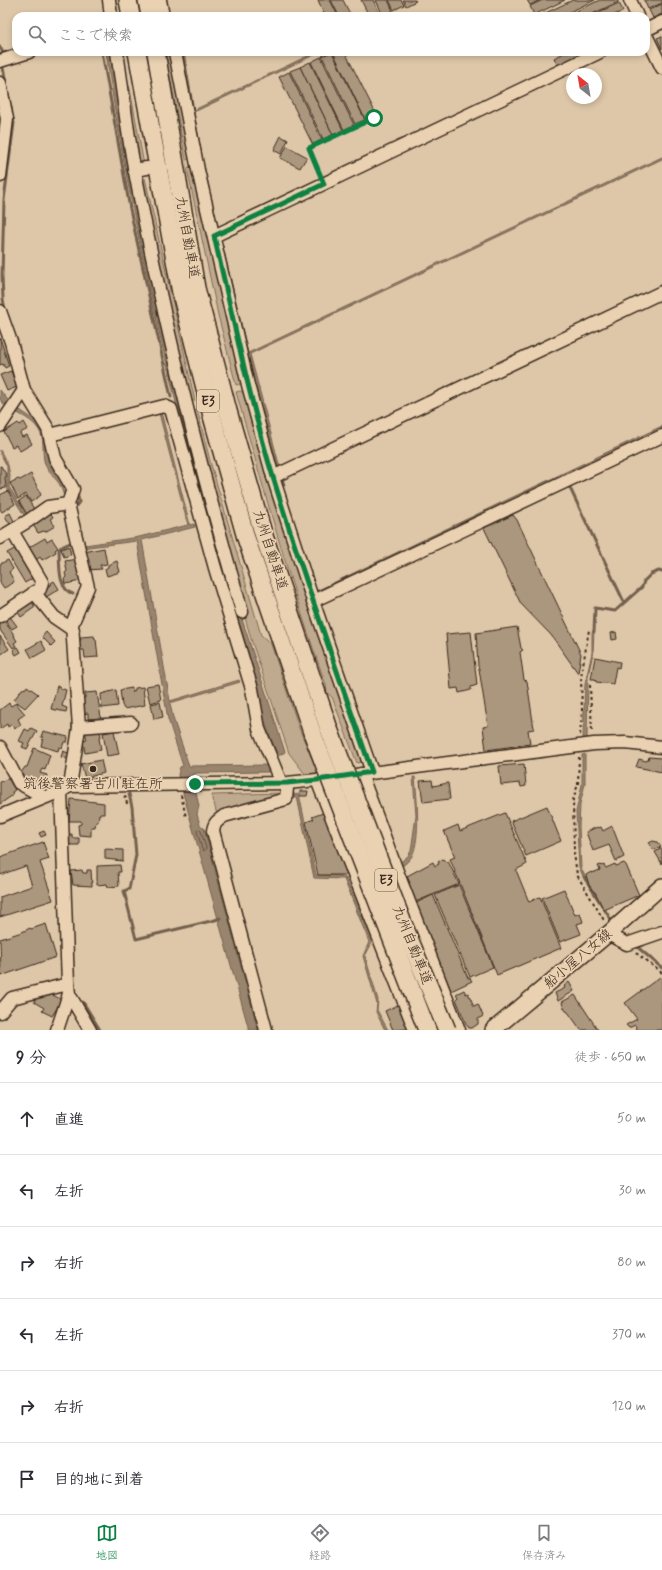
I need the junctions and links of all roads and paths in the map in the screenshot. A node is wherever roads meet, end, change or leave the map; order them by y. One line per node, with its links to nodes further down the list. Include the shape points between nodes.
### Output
1 (109, 0): 6 (street)
2 (128, 0): 7 (highway)
3 (147, 0): 8 (highway)
4 (160, 0): 9 (street)
5 (630, 0): 10 (street)
6 (111, 12)
7 (130, 12)
8 (149, 12)
9 (162, 12)
10 (635, 12)
11 (662, 22): 12 (street)
12 (650, 28)
13 (650, 43): 21 (street)
14 (16, 56): 20 (street)
15 (118, 56): 40 (street, via 140,169 162,304 216,522)
16 (137, 56): 70 (highway, 九州自動車道 / E3, bridge, via 181,293 246,538 313,734)
17 (157, 56): 71 (highway, 九州自動車道 / E3, bridge, via 196,288 263,533 329,729 404,926)
18 (176, 56): 27 (street, via 192,163)
19 (592, 56): 26 (street)
20 (0, 61)
21 (662, 68)
22 (0, 83): 24 (street, via 7,119)
23 (374, 118): 26 (path, via 309,148)
24 (1, 158): 25 (street)
25 (0, 176)
26 (324, 184): 27 (street)
27 (214, 236): 34 (street, via 248,385)
28 (662, 292): 34 (street)
29 (0, 311): 30 (street)
30 (24, 390): 31 (street); 32 (street)
31 (0, 426)
32 (50, 435): 35 (street, via 55,458 73,489); 53 (street, via 164,406 171,409 252,689 259,729)
33 (662, 436): 39 (street)
34 (273, 476): 39 (street)
35 (68, 504): 36 (street, via 48,507); 42 (street, via 88,587 72,624)
36 (12, 531): 37 (street); 38 (street, via 42,582 40,588)
37 (0, 538)
38 (34, 592): 41 (street); 42 (street, via 54,618)
39 (313, 601): 51 (street)
40 (242, 612)
41 (0, 616)
42 (73, 630): 46 (street)
43 (589, 630): 50 (path, via 580,677 582,711)
44 (590, 685): 47 (path)
45 (131, 723): 46 (street)
46 (79, 727): 54 (street)
47 (592, 744): 49 (street, via 625,743); 50 (street)
48 (0, 747): 56 (street, via 19,783)
49 (662, 747)
50 (579, 750): 51 (street); 61 (path, via 578,784 573,800 577,875)
51 (366, 773): 52 (street); 72 (street, via 397,871)
52 (317, 780): 53 (street); 69 (street)
53 (284, 785): 55 (street, via 195,784); 68 (street, via 286,799 224,816 217,821 213,832)
54 (65, 788): 55 (street); 56 (street); 64 (street)
55 (179, 788): 58 (path)
56 (44, 797): 57 (street)
57 (0, 816)
58 (186, 817)
59 (662, 886): 61 (main road, 船小屋八女線)
60 (662, 932): 62 (street)
61 (609, 933): 62 (street); 73 (main road, 船小屋八女線)
62 (626, 944): 63 (path)
63 (662, 973)
64 (68, 989): 65 (street, via 12,998); 66 (street); 67 (street)
65 (0, 1012)
66 (57, 1030)
67 (90, 1030)
68 (266, 1030)
69 (415, 1030)
70 (427, 1030)
71 (447, 1030)
72 (459, 1030)
73 (493, 1030)

